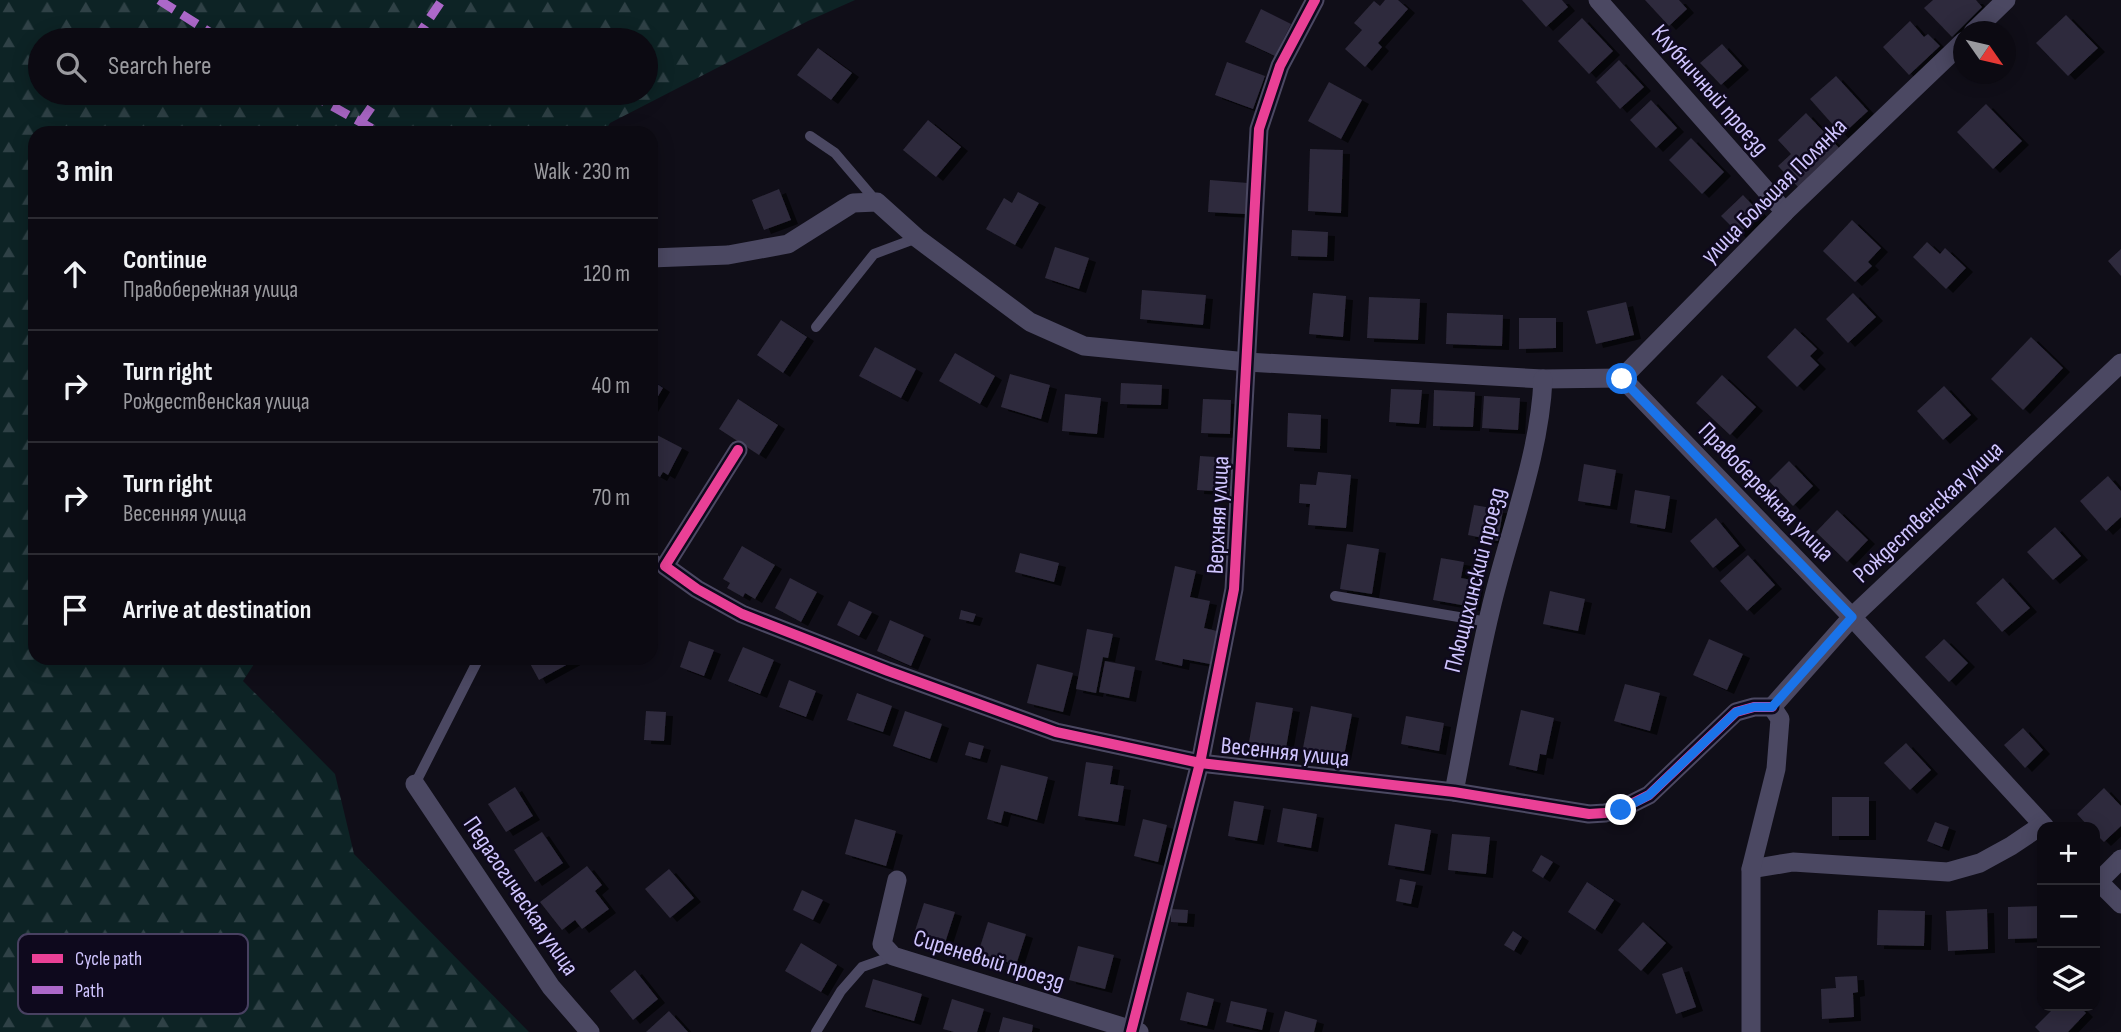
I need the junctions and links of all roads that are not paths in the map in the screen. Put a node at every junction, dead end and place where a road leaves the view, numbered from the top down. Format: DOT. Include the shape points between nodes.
graph roads {
  1 [pos="1315,0"];
  2 [pos="1598,0"];
  3 [pos="2006,0"];
  4 [pos="1984,21"];
  5 [pos="1953,52"];
  6 [pos="810,136"];
  7 [pos="877,202"];
  8 [pos="1785,212"];
  9 [pos="917,238"];
  10 [pos="658,258"];
  11 [pos="816,327"];
  12 [pos="1247,362"];
  13 [pos="2121,363"];
  14 [pos="1543,379"];
  15 [pos="1622,379"];
  16 [pos="738,450"];
  17 [pos="658,562"];
  18 [pos="1335,596"];
  19 [pos="1852,617"];
  20 [pos="1488,622"];
  21 [pos="475,665"];
  22 [pos="1772,707"];
  23 [pos="1200,763"];
  24 [pos="415,784"];
  25 [pos="1454,792"];
  26 [pos="2040,822"];
  27 [pos="2037,830"];
  28 [pos="2121,859"];
  29 [pos="1751,869"];
  30 [pos="2100,877"];
  31 [pos="897,880"];
  32 [pos="2100,883"];
  33 [pos="2121,904"];
  34 [pos="893,956"];
  35 [pos="1134,1031"];
  36 [pos="590,1032"];
  37 [pos="816,1032"];
  38 [pos="1751,1032"];
  1 -- 12 [label="street, Верхняя улица" via="1280,66 1259,129"];
  2 -- 8 [label="street, Клубничный проезд"];
  3 -- 4 [label="street"];
  5 -- 8 [label="street, улица Большая Полянка"];
  6 -- 7 [label="lane" via="835,153"];
  7 -- 9 [label="street"];
  7 -- 10 [label="street" via="853,203 788,244 728,255"];
  8 -- 15 [label="street, улица Большая Полянка"];
  9 -- 11 [label="lane" via="874,254"];
  9 -- 12 [label="street" via="1030,322 1084,346"];
  12 -- 14 [label="street"];
  12 -- 23 [label="street, Верхняя улица" via="1236,579"];
  13 -- 19 [label="street, Рождественская улица"];
  14 -- 15 [label="street"];
  14 -- 20 [label="street, Плющихинский проезд" via="1538,424"];
  15 -- 19 [label="street, Правобережная улица"];
  16 -- 17 [label="street"];
  17 -- 23 [label="street, Весенняя улица" via="743,614 888,671 1056,732"];
  18 -- 20 [label="lane"];
  19 -- 22 [label="street, Рождественская улица"];
  19 -- 26 [label="street, Правобережная улица"];
  20 -- 25 [label="street, Плющихинский проезд"];
  21 -- 24 [label="lane"];
  22 -- 25 [label="street, Весенняя улица" via="1736,712 1649,795 1621,810 1589,814"];
  22 -- 29 [label="street" via="1780,719 1776,769"];
  23 -- 25 [label="street, Весенняя улица"];
  23 -- 35 [label="street, Верхняя улица"];
  24 -- 36 [label="street, Педагогическая улица" via="551,987"];
  27 -- 29 [label="street" via="1980,863 1948,872 1793,862"];
  28 -- 30 [label="street"];
  29 -- 38 [label="street"];
  31 -- 34 [label="street" via="883,944"];
  32 -- 33 [label="street"];
  34 -- 35 [label="street, Сиреневый проезд"];
  34 -- 37 [label="lane, Сиреневый проезд" via="862,967"];
}
